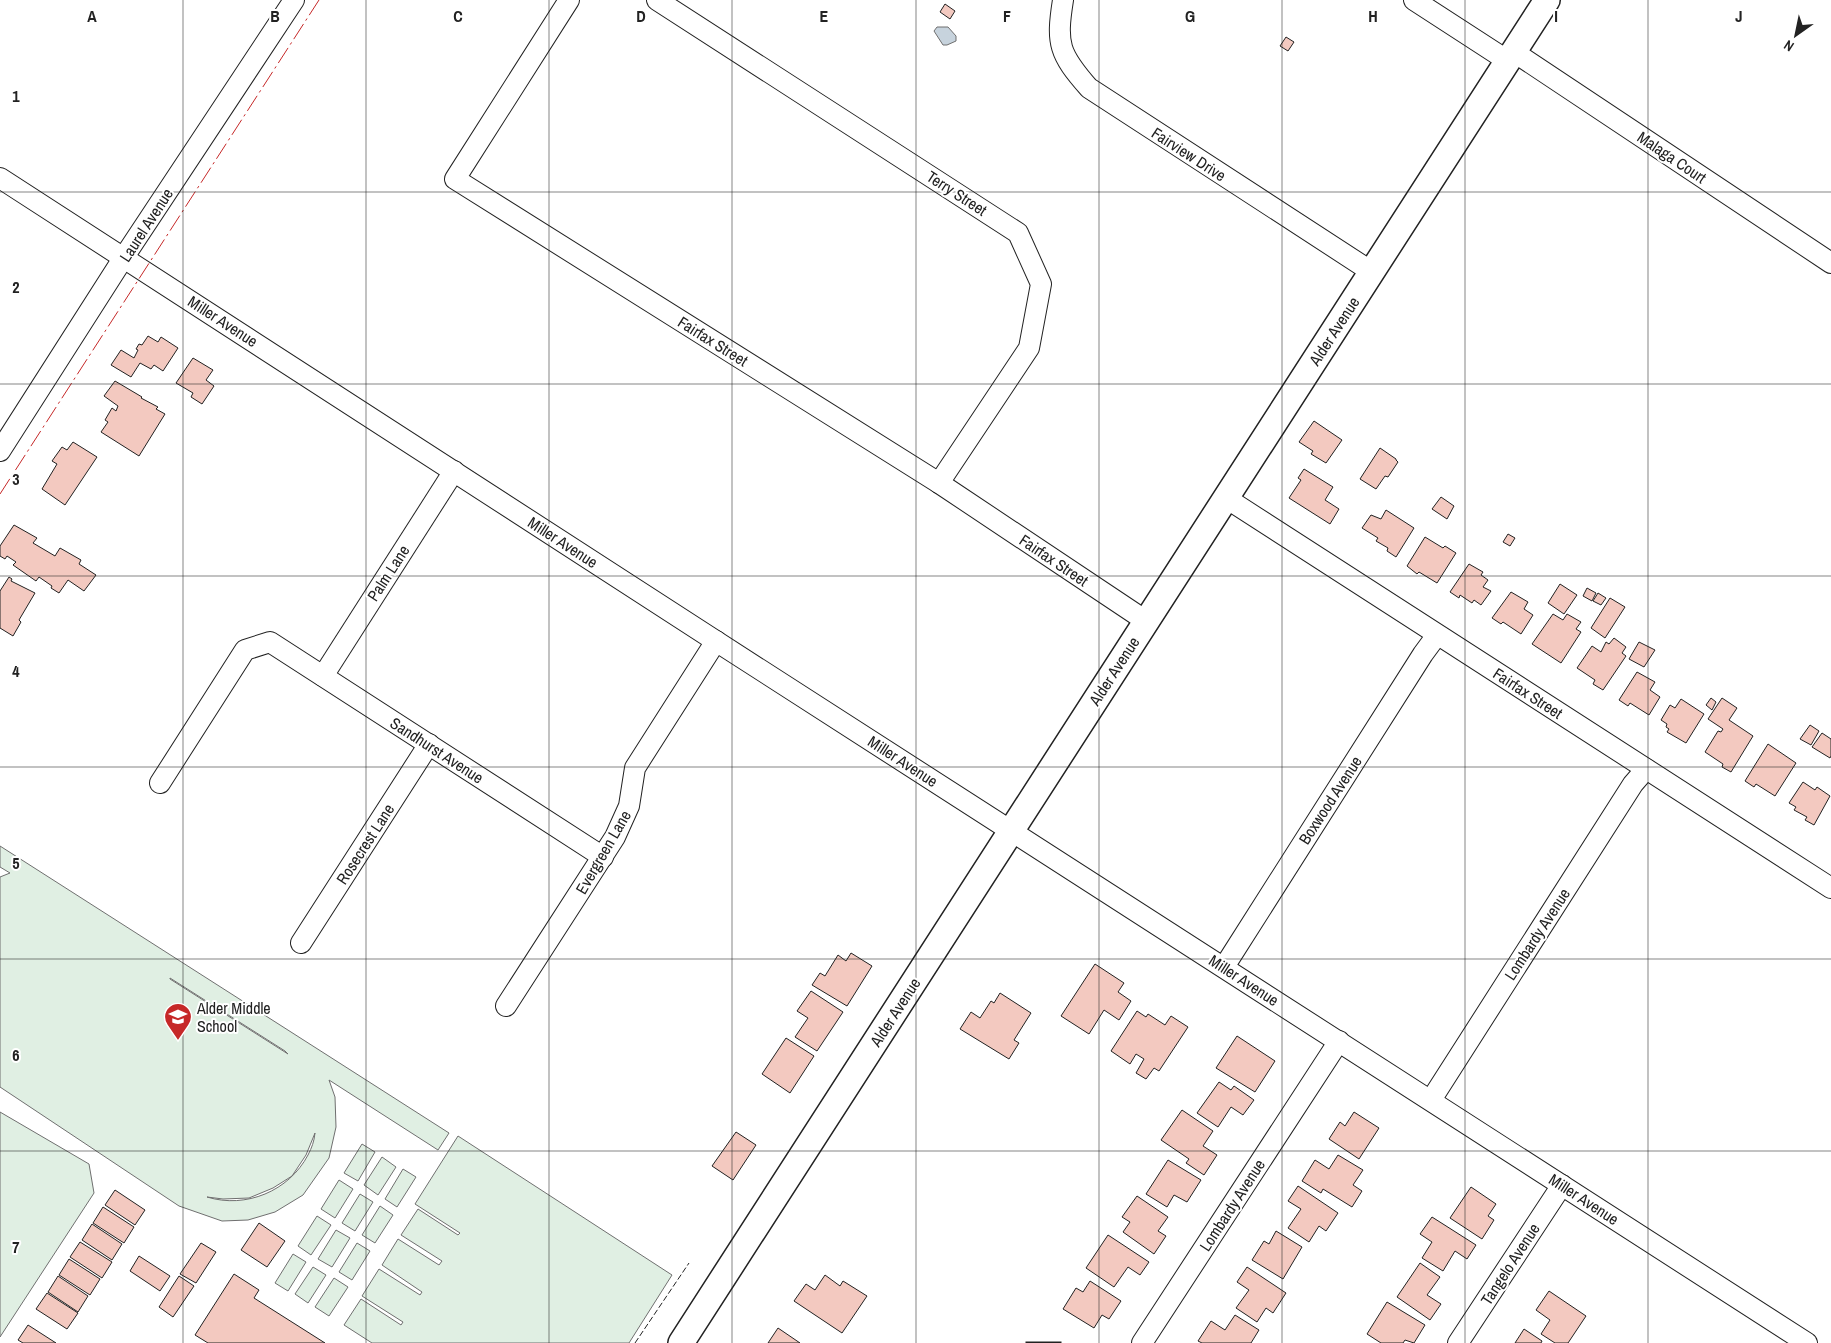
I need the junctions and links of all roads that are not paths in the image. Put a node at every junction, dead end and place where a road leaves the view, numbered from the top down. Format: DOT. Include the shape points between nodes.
graph roads {
  1 [pos="294,0"];
  2 [pos="569,0"];
  3 [pos="657,0"];
  4 [pos="1063,0"];
  5 [pos="1414,0"];
  6 [pos="1547,0"];
  7 [pos="1511,56"];
  8 [pos="0,178"];
  9 [pos="124,257"];
  10 [pos="1831,263"];
  11 [pos="1372,272"];
  12 [pos="0,451"];
  13 [pos="454,471"];
  14 [pos="939,483"];
  15 [pos="1226,498"];
  16 [pos="1146,621"];
  17 [pos="1437,635"];
  18 [pos="716,641"];
  19 [pos="323,676"];
  20 [pos="429,744"];
  21 [pos="1646,769"];
  22 [pos="160,783"];
  23 [pos="1011,831"];
  24 [pos="603,858"];
  25 [pos="1831,888"];
  26 [pos="301,943"];
  27 [pos="1224,967"];
  28 [pos="506,1006"];
  29 [pos="1339,1041"];
  30 [pos="1431,1100"];
  31 [pos="1562,1185"];
  32 [pos="681,1343"];
  33 [pos="1142,1343"];
  34 [pos="1458,1343"];
  35 [pos="1807,1343"];
  1 -- 9 [label="street, Laurel Avenue"];
  2 -- 14 [label="street, Fairfax Street" via="455,179"];
  3 -- 14 [label="street, Terry Street" via="1018,232 1041,284 1029,348"];
  4 -- 11 [label="street, Fairview Drive" via="1060,44 1071,69 1088,88"];
  5 -- 7 [label="street, Malaga Court"];
  6 -- 7 [label="main road, Alder Avenue"];
  7 -- 10 [label="street, Malaga Court"];
  7 -- 11 [label="main road, Alder Avenue"];
  8 -- 9 [label="street, Miller Avenue"];
  9 -- 12 [label="street, Laurel Avenue"];
  9 -- 13 [label="street, Miller Avenue"];
  11 -- 15 [label="main road, Alder Avenue"];
  13 -- 18 [label="street, Miller Avenue"];
  13 -- 19 [label="street, Palm Lane"];
  14 -- 16 [label="street, Fairfax Street"];
  15 -- 16 [label="main road, Alder Avenue"];
  15 -- 17 [label="street, Fairfax Street"];
  16 -- 23 [label="main road, Alder Avenue"];
  17 -- 21 [label="street, Fairfax Street"];
  17 -- 27 [label="street, Boxwood Avenue"];
  18 -- 23 [label="street, Miller Avenue"];
  18 -- 24 [label="street, Evergreen Lane" via="635,768 629,806"];
  19 -- 20 [label="street, Sandhurst Avenue"];
  19 -- 22 [label="street, Sandhurst Avenue" via="270,642 245,650"];
  20 -- 24 [label="street, Sandhurst Avenue"];
  20 -- 26 [label="street, Rosecrest Lane"];
  21 -- 25 [label="street, Fairfax Street"];
  21 -- 30 [label="street, Lombardy Avenue" via="1633,784"];
  23 -- 27 [label="street, Miller Avenue"];
  23 -- 32 [label="main road, Alder Avenue"];
  24 -- 28 [label="street, Evergreen Lane"];
  27 -- 29 [label="street, Miller Avenue"];
  29 -- 30 [label="street, Miller Avenue"];
  29 -- 33 [label="street, Lombardy Avenue"];
  30 -- 31 [label="street, Miller Avenue"];
  31 -- 34 [label="street, Tangelo Avenue"];
  31 -- 35 [label="street, Miller Avenue"];
}
